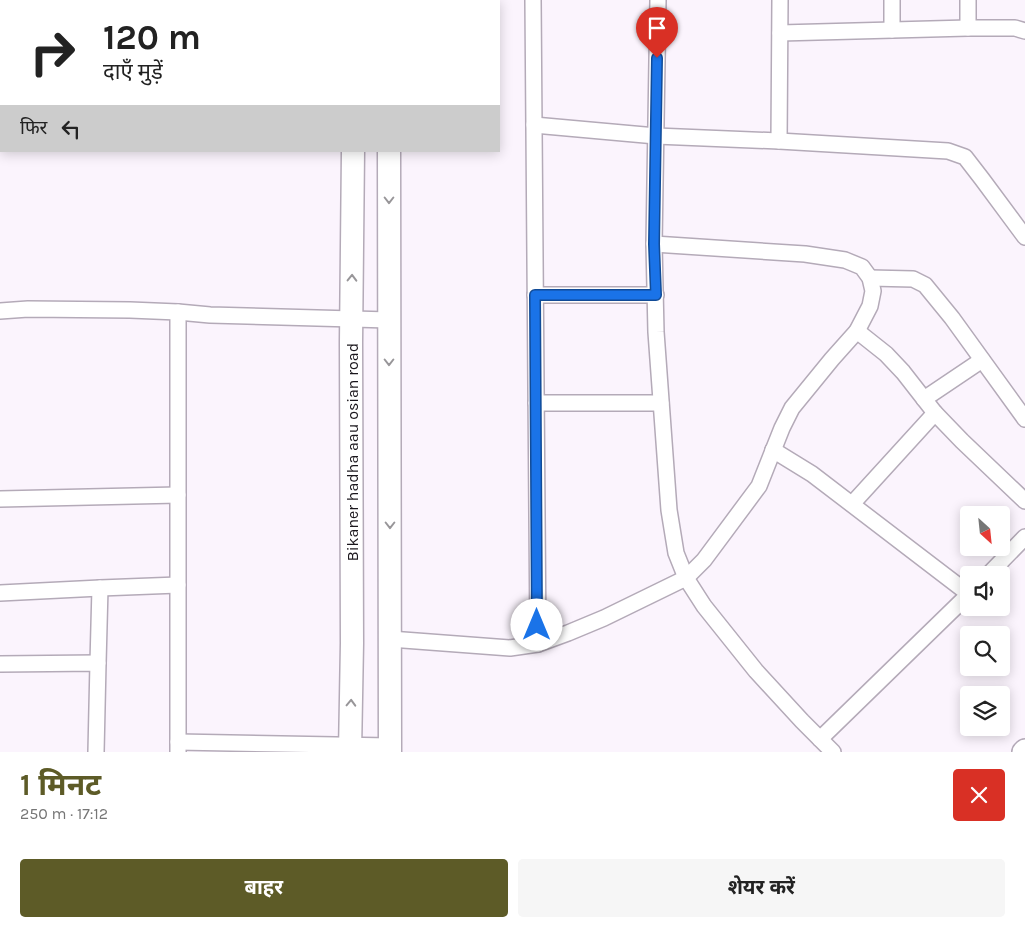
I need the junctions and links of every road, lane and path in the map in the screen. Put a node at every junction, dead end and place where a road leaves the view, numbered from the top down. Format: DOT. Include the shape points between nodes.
graph roads {
  1 [pos="533,0"];
  2 [pos="658,0"];
  3 [pos="780,0"];
  4 [pos="892,0"];
  5 [pos="968,0"];
  6 [pos="968,28"];
  7 [pos="892,30"];
  8 [pos="1025,31"];
  9 [pos="780,33"];
  10 [pos="534,125"];
  11 [pos="656,136"];
  12 [pos="779,141"];
  13 [pos="353,152"];
  14 [pos="389,152"];
  15 [pos="1025,237"];
  16 [pos="654,244"];
  17 [pos="870,278"];
  18 [pos="535,295"];
  19 [pos="656,295"];
  20 [pos="0,310"];
  21 [pos="178,312"];
  22 [pos="351,318"];
  23 [pos="389,320"];
  24 [pos="857,331"];
  25 [pos="982,360"];
  26 [pos="924,399"];
  27 [pos="661,403"];
  28 [pos="536,404"];
  29 [pos="935,413"];
  30 [pos="1025,419"];
  31 [pos="773,450"];
  32 [pos="178,495"];
  33 [pos="0,499"];
  34 [pos="1025,501"];
  35 [pos="852,504"];
  36 [pos="1025,538"];
  37 [pos="997,566"];
  38 [pos="686,578"];
  39 [pos="178,585"];
  40 [pos="960,587"];
  41 [pos="100,588"];
  42 [pos="0,593"];
  43 [pos="960,603"];
  44 [pos="390,639"];
  45 [pos="538,644"];
  46 [pos="98,663"];
  47 [pos="0,664"];
  48 [pos="820,739"];
  49 [pos="178,747"];
  50 [pos="350,749"];
  51 [pos="390,749"];
  52 [pos="96,752"];
  53 [pos="834,752"];
  1 -- 10 [label="street"];
  2 -- 11 [label="street"];
  3 -- 9 [label="street"];
  4 -- 7 [label="street"];
  5 -- 6 [label="street"];
  6 -- 7 [label="street"];
  6 -- 8 [label="street"];
  7 -- 9 [label="street"];
  9 -- 12 [label="street"];
  10 -- 11 [label="street"];
  10 -- 18 [label="street"];
  11 -- 12 [label="street"];
  11 -- 16 [label="street"];
  12 -- 15 [label="street" via="948,151 965,157"];
  22 -- 13 [label="main road, Bikaner hadha aau osian road, one-way"];
  14 -- 23 [label="main road, one-way"];
  16 -- 17 [label="street" via="806,254 845,260 862,267"];
  16 -- 19 [label="street"];
  17 -- 24 [label="street" via="873,291 870,306"];
  17 -- 25 [label="street" via="913,279 925,285"];
  18 -- 19 [label="street"];
  18 -- 28 [label="street"];
  19 -- 27 [label="street"];
  20 -- 21 [label="street"];
  21 -- 22 [label="street"];
  21 -- 32 [label="street"];
  22 -- 23 [label="street"];
  50 -- 22 [label="main road, Bikaner hadha aau osian road, one-way"];
  23 -- 44 [label="main road, one-way"];
  24 -- 26 [label="street" via="886,354"];
  24 -- 31 [label="street" via="792,408"];
  25 -- 26 [label="street"];
  25 -- 30 [label="street"];
  26 -- 29 [label="street"];
  27 -- 28 [label="street"];
  27 -- 38 [label="street" via="669,510 676,552"];
  28 -- 45 [label="street"];
  29 -- 34 [label="street"];
  29 -- 35 [label="street"];
  31 -- 35 [label="street"];
  31 -- 38 [label="street" via="759,486 704,560"];
  32 -- 33 [label="street"];
  32 -- 39 [label="street"];
  35 -- 40 [label="street"];
  36 -- 37 [label="street"];
  38 -- 45 [label="street" via="604,618"];
  38 -- 48 [label="street" via="756,671"];
  39 -- 41 [label="street"];
  39 -- 49 [label="street"];
  41 -- 42 [label="street"];
  41 -- 46 [label="street"];
  43 -- 48 [label="street"];
  44 -- 45 [label="street" via="510,648"];
  44 -- 51 [label="main road"];
  46 -- 47 [label="street"];
  46 -- 52 [label="street"];
  48 -- 53 [label="street"];
  49 -- 50 [label="street"];
  50 -- 51 [label="street"];
}
